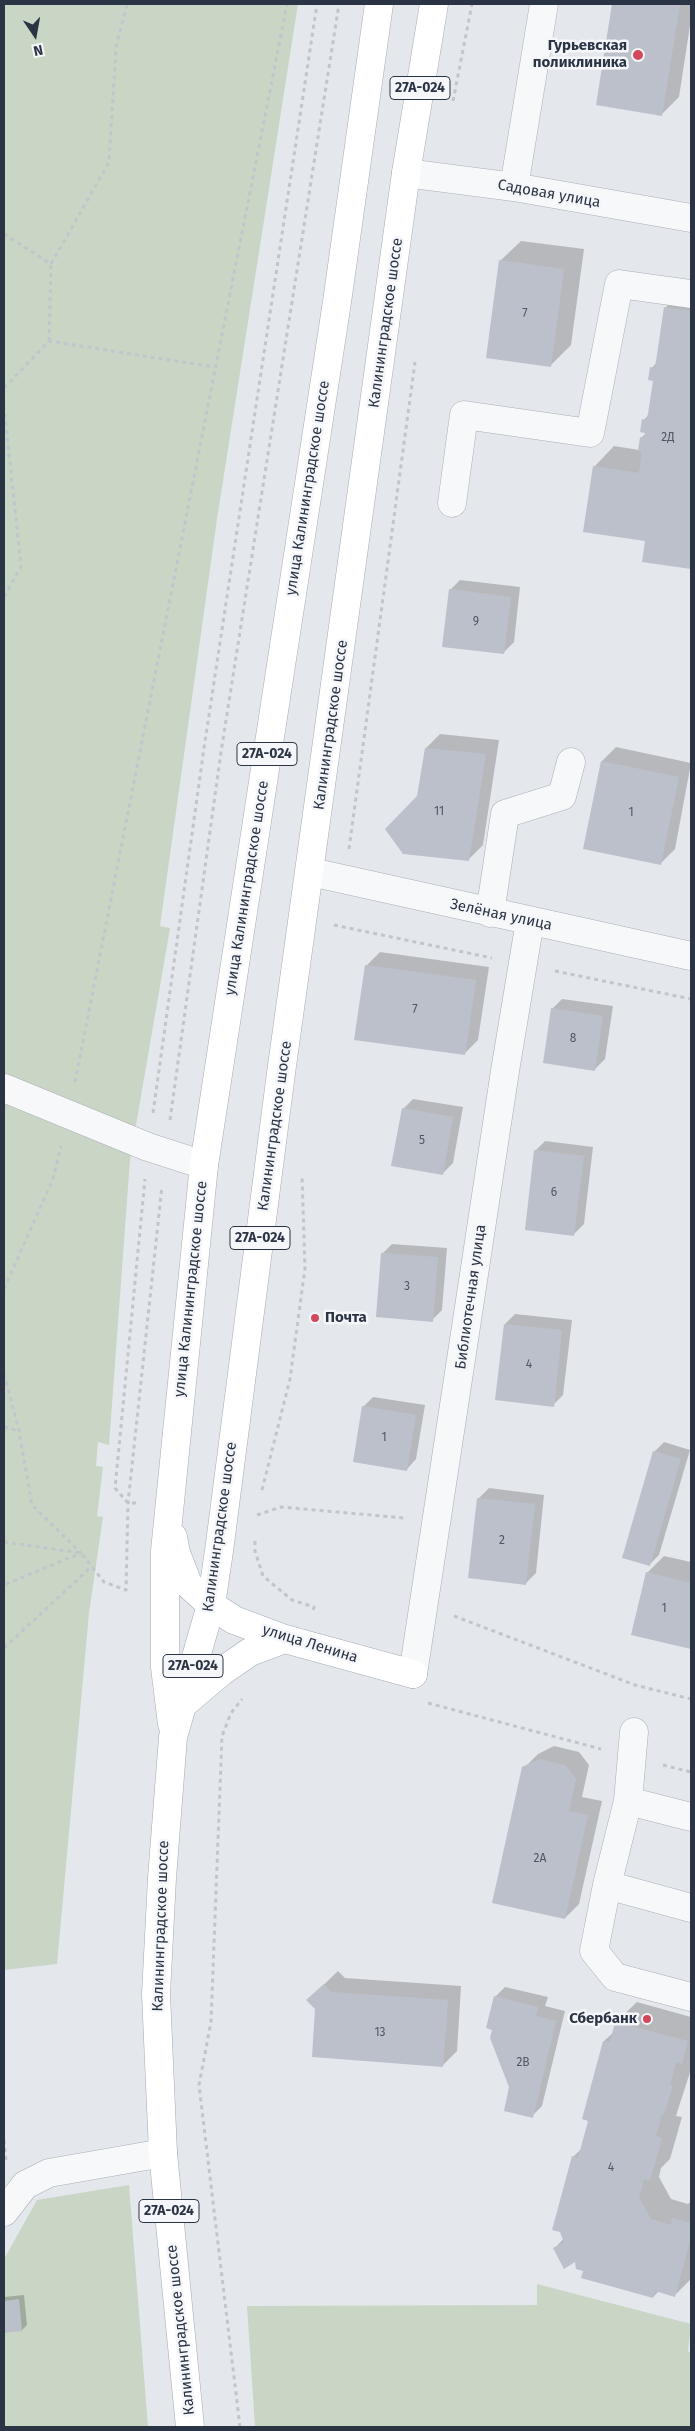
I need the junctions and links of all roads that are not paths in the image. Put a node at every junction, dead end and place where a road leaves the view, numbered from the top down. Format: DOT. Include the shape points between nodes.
graph roads {
  1 [pos="379,4"];
  2 [pos="434,4"];
  3 [pos="544,4"];
  4 [pos="406,173"];
  5 [pos="514,187"];
  6 [pos="691,218"];
  7 [pos="691,294"];
  8 [pos="452,503"];
  9 [pos="571,762"];
  10 [pos="311,872"];
  11 [pos="490,913"];
  12 [pos="530,921"];
  13 [pos="691,956"];
  14 [pos="4,1088"];
  15 [pos="204,1165"];
  16 [pos="168,1506"];
  17 [pos="208,1616"];
  18 [pos="295,1642"];
  19 [pos="166,1667"];
  20 [pos="413,1674"];
  21 [pos="182,1705"];
  22 [pos="173,1737"];
  23 [pos="633,1744"];
  24 [pos="628,1801"];
  25 [pos="691,1818"];
  26 [pos="607,1884"];
  27 [pos="691,1908"];
  28 [pos="691,1997"];
  29 [pos="163,2153"];
  30 [pos="4,2212"];
  31 [pos="190,2427"];
  1 -- 15 [label="main road, улица Калининградское шоссе / 27А-024" via="337,302"];
  2 -- 4 [label="main road, Калининградское шоссе / 27А-024"];
  3 -- 5 [label="street"];
  4 -- 5 [label="street, Садовая улица"];
  4 -- 10 [label="main road, Калининградское шоссе / 27А-024"];
  5 -- 6 [label="street, Садовая улица"];
  7 -- 8 [label="street" via="619,284 590,433 464,415"];
  9 -- 11 [label="street" via="562,796 506,814"];
  10 -- 11 [label="street, Зелёная улица"];
  10 -- 17 [label="main road, Калининградское шоссе / 27А-024"];
  11 -- 12 [label="street, Зелёная улица"];
  12 -- 13 [label="street, Зелёная улица"];
  12 -- 20 [label="street, Библиотечная улица" via="504,1071"];
  14 -- 15 [label="street" via="157,1150"];
  15 -- 16 [label="main road, улица Калининградское шоссе / 27А-024"];
  16 -- 17 [label="main road, улица Калининградское шоссе / 27А-024" via="176,1553 188,1584"];
  16 -- 19 [label="main road, улица Калининградское шоссе / 27А-024" via="164,1552"];
  17 -- 18 [label="main road, улица Ленина" via="234,1620"];
  17 -- 19 [label="main road"];
  17 -- 21 [label="main road, Калининградское шоссе / 27А-024"];
  18 -- 20 [label="main road, улица Ленина"];
  18 -- 21 [label="main road" via="250,1652"];
  19 -- 22 [label="main road, улица Калининградское шоссе / 27А-024"];
  21 -- 22 [label="main road, Калининградское шоссе / 27А-024"];
  22 -- 29 [label="main road, Калининградское шоссе / 27А-024" via="156,1994"];
  23 -- 24 [label="street"];
  24 -- 25 [label="street"];
  24 -- 26 [label="street"];
  26 -- 27 [label="street"];
  26 -- 28 [label="street" via="594,1951 615,1977"];
  29 -- 30 [label="street" via="49,2173 25,2185"];
  29 -- 31 [label="main road, Калининградское шоссе / 27А-024"];
}
